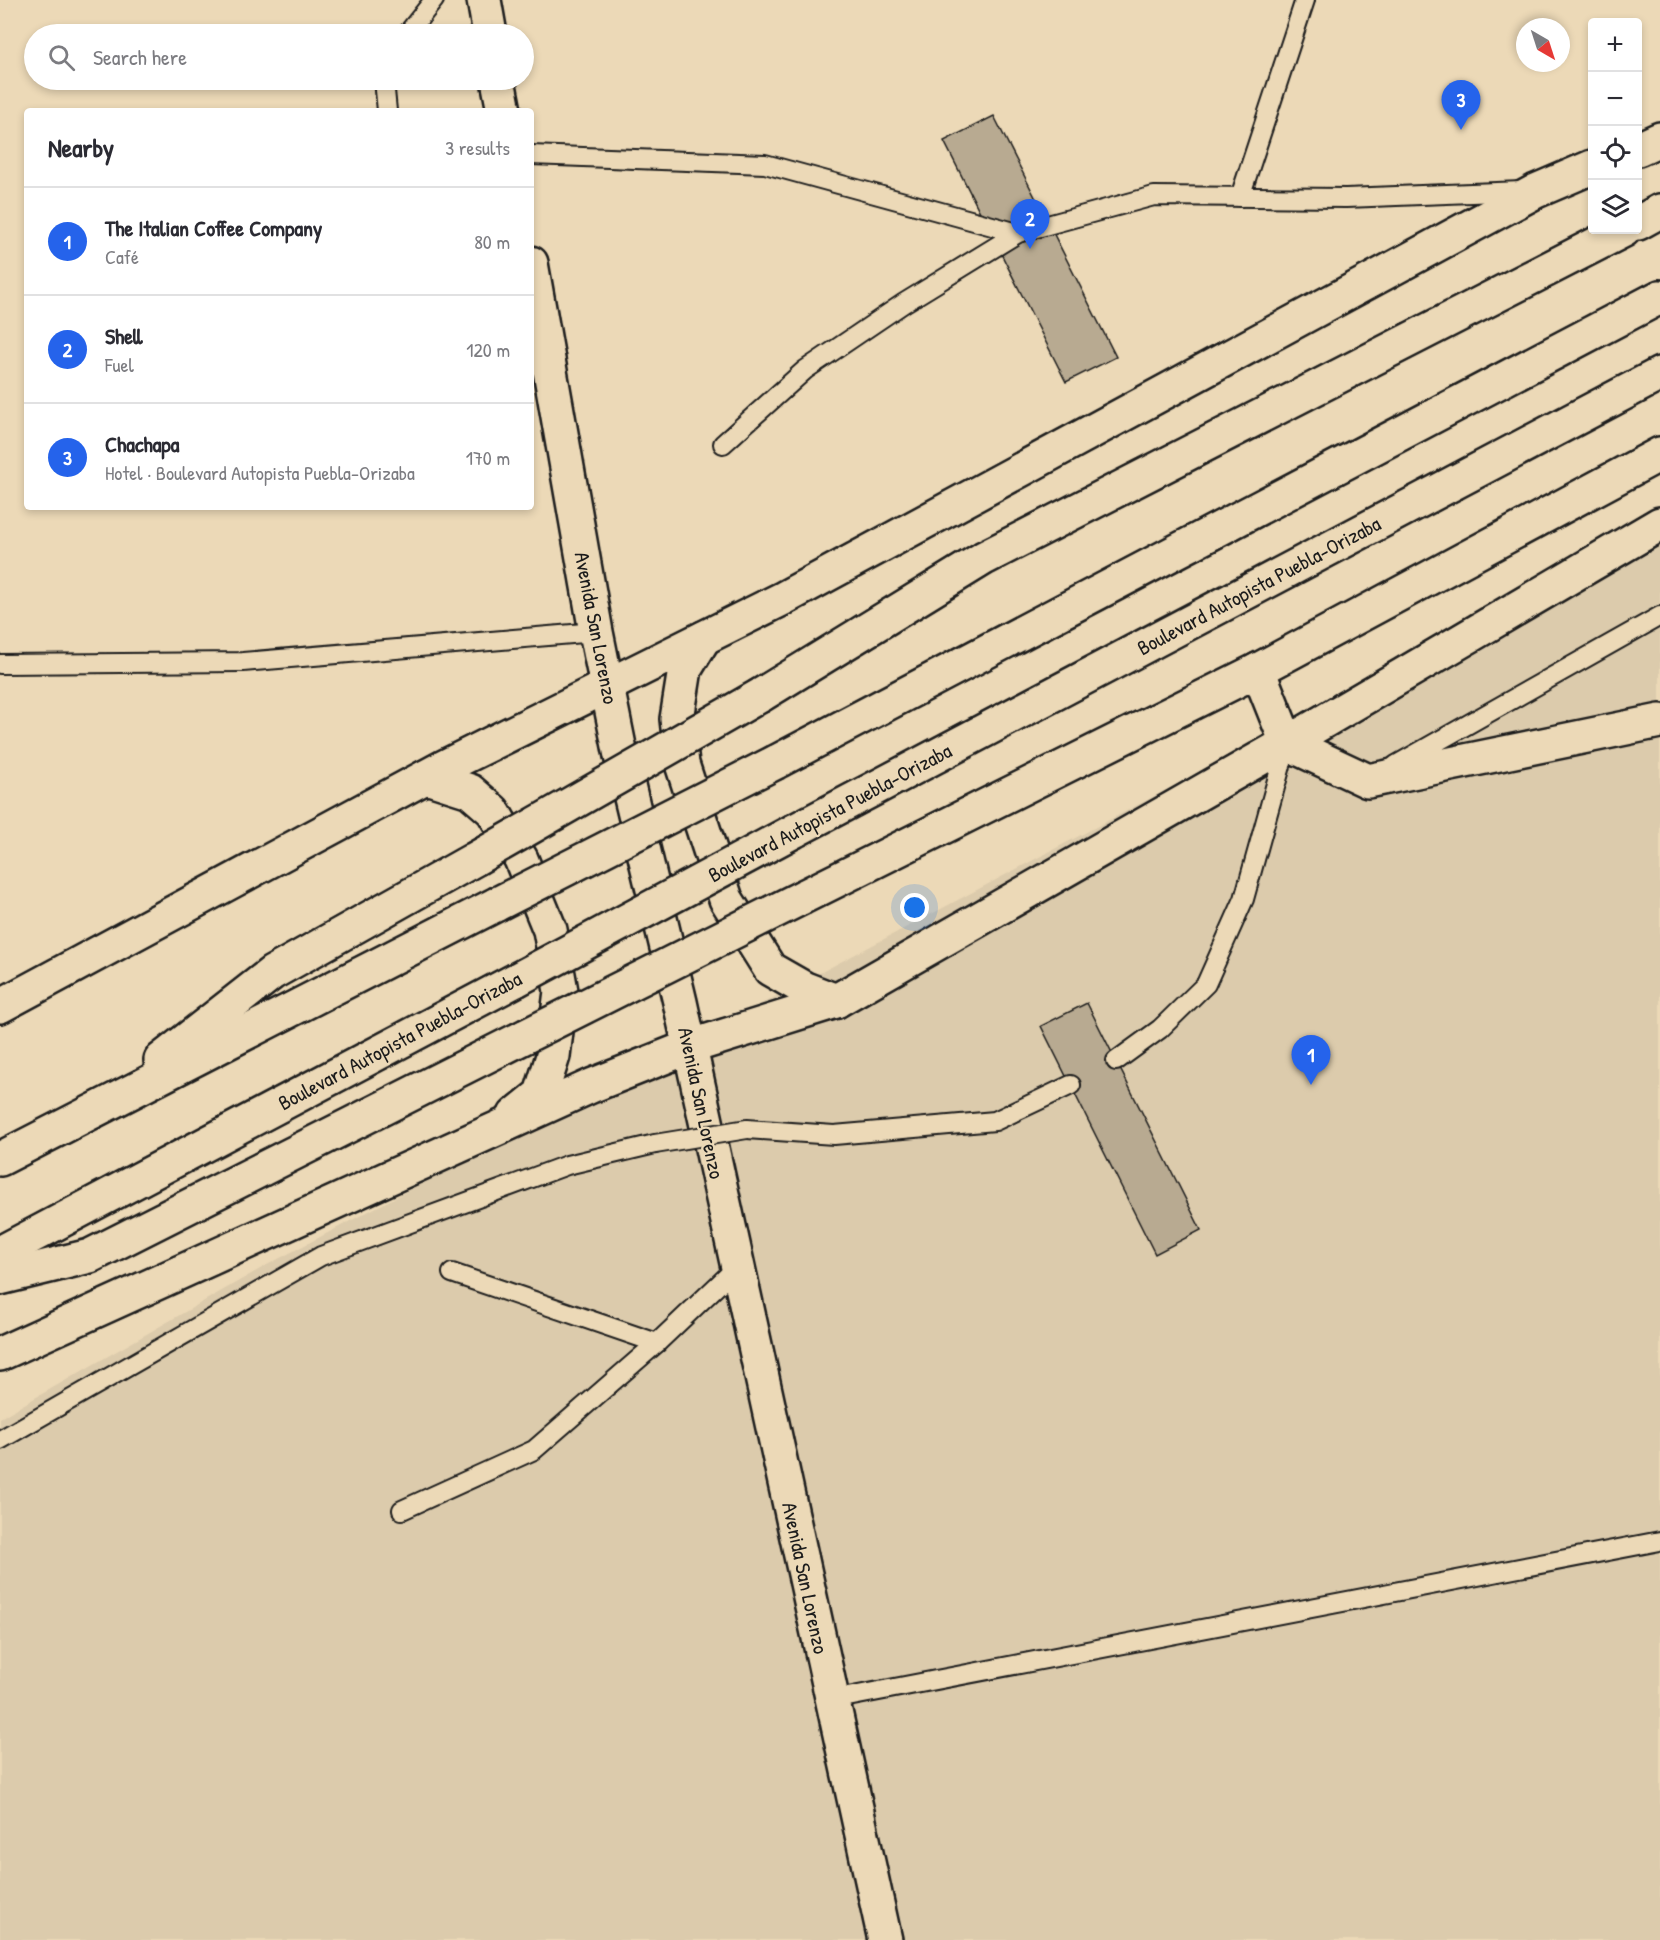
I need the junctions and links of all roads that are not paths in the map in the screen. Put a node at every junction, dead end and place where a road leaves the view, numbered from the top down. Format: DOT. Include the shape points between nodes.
graph roads {
  1 [pos="434,0"];
  2 [pos="484,0"];
  3 [pos="1305,0"];
  4 [pos="415,24"];
  5 [pos="488,24"];
  6 [pos="385,90"];
  7 [pos="500,90"];
  8 [pos="387,108"];
  9 [pos="503,108"];
  10 [pos="1660,139"];
  11 [pos="1642,147"];
  12 [pos="534,155"];
  13 [pos="1588,169"];
  14 [pos="1536,191"];
  15 [pos="1240,197"];
  16 [pos="1660,211"];
  17 [pos="1642,221"];
  18 [pos="1018,233"];
  19 [pos="1616,234"];
  20 [pos="534,294"];
  21 [pos="1660,297"];
  22 [pos="537,324"];
  23 [pos="1660,374"];
  24 [pos="723,444"];
  25 [pos="1660,454"];
  26 [pos="1660,524"];
  27 [pos="1660,615"];
  28 [pos="596,632"];
  29 [pos="704,638"];
  30 [pos="0,664"];
  31 [pos="1258,670"];
  32 [pos="607,687"];
  33 [pos="1660,721"];
  34 [pos="1287,743"];
  35 [pos="426,777"];
  36 [pos="1368,781"];
  37 [pos="836,1000"];
  38 [pos="0,1006"];
  39 [pos="689,1047"];
  40 [pos="1116,1060"];
  41 [pos="1071,1085"];
  42 [pos="102,1107"];
  43 [pos="498,1129"];
  44 [pos="0,1159"];
  45 [pos="0,1253"];
  46 [pos="737,1267"];
  47 [pos="452,1273"];
  48 [pos="0,1278"];
  49 [pos="657,1343"];
  50 [pos="0,1354"];
  51 [pos="0,1440"];
  52 [pos="402,1510"];
  53 [pos="1660,1541"];
  54 [pos="832,1700"];
  55 [pos="885,1940"];
  1 -- 4 [label="lane"];
  2 -- 5 [label="main road"];
  3 -- 15 [label="lane"];
  6 -- 8 [label="lane"];
  7 -- 9 [label="main road"];
  10 -- 11 [label="main road"];
  12 -- 18 [label="lane" via="765,165"];
  13 -- 14 [label="main road"];
  14 -- 15 [label="lane" via="1346,198"];
  14 -- 29 [label="main road" via="795,593"];
  15 -- 18 [label="lane" via="1154,196"];
  16 -- 17 [label="main road"];
  18 -- 24 [label="lane" via="805,370"];
  19 -- 42 [label="main road, bridge" via="984,558 761,695 272,972"];
  20 -- 22 [label="main road, Avenida San Lorenzo"];
  21 -- 42 [label="main road, bridge" via="776,762"];
  22 -- 28 [label="main road, Avenida San Lorenzo"];
  23 -- 45 [label="main road, Boulevard Autopista Puebla-Orizaba, bridge"];
  25 -- 31 [label="main road"];
  26 -- 34 [label="main road"];
  27 -- 36 [label="lane"];
  28 -- 30 [label="lane" via="243,662"];
  28 -- 32 [label="main road, Avenida San Lorenzo"];
  29 -- 32 [label="main road"];
  29 -- 37 [label="main road" via="685,669 677,719 682,764 726,899 770,969 805,989"];
  31 -- 34 [label="main road"];
  31 -- 48 [label="main road, bridge" via="90,1256"];
  32 -- 35 [label="main road"];
  32 -- 39 [label="main road, Avenida San Lorenzo"];
  33 -- 36 [label="main road"];
  34 -- 36 [label="main road"];
  34 -- 37 [label="main road"];
  34 -- 40 [label="lane" via="1244,899 1206,984 1160,1029"];
  35 -- 38 [label="main road"];
  35 -- 43 [label="main road" via="470,791 493,811 521,859 550,930 561,991 553,1056 541,1094"];
  37 -- 39 [label="main road"];
  39 -- 43 [label="main road"];
  39 -- 46 [label="main road, Avenida San Lorenzo"];
  41 -- 51 [label="lane, bridge" via="995,1121 834,1135 747,1129 655,1144 567,1165 321,1256"];
  42 -- 44 [label="main road"];
  43 -- 50 [label="main road"];
  46 -- 49 [label="lane"];
  46 -- 54 [label="main road, Avenida San Lorenzo"];
  47 -- 49 [label="lane"];
  49 -- 52 [label="lane" via="534,1450"];
  53 -- 54 [label="lane"];
  54 -- 55 [label="main road, Avenida San Lorenzo"];
}
